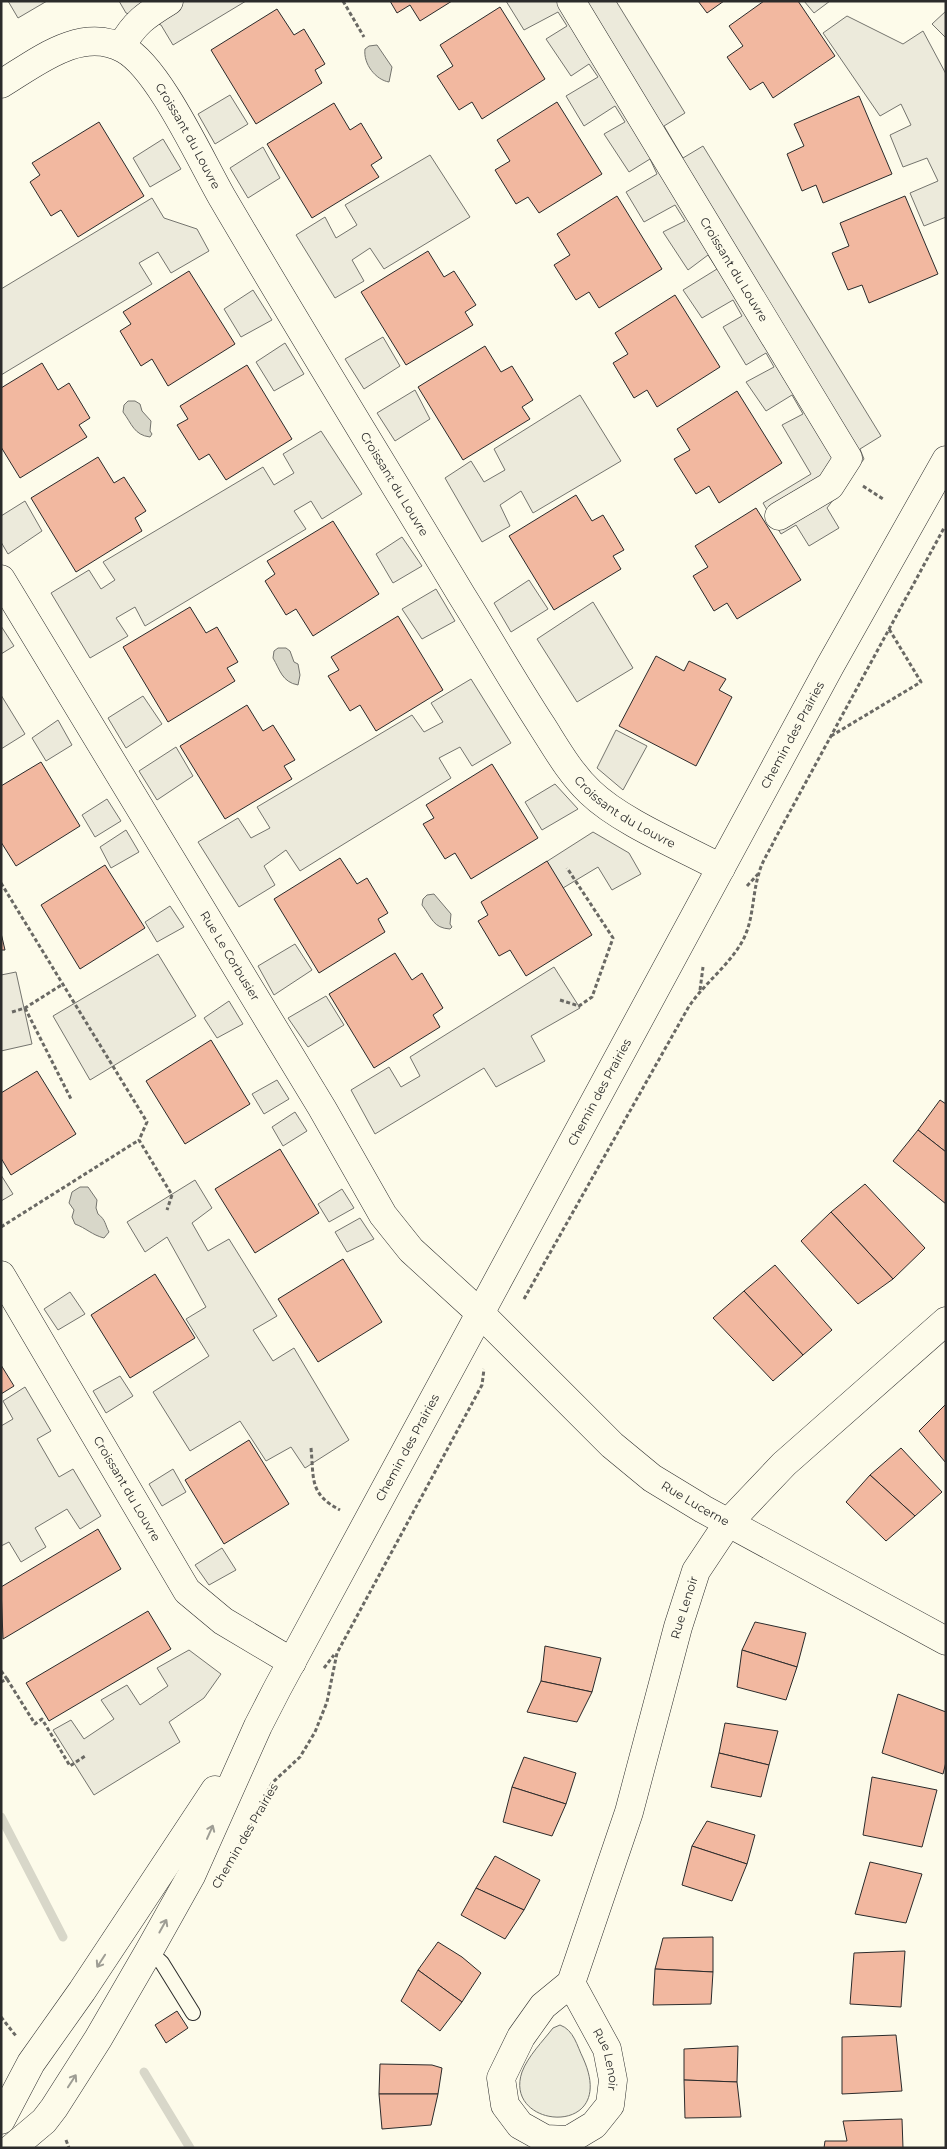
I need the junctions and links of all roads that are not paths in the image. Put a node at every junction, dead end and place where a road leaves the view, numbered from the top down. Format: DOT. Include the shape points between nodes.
graph roads {
  1 [pos="169,1"];
  2 [pos="572,1"];
  3 [pos="121,47"];
  4 [pos="1,84"];
  5 [pos="946,460"];
  6 [pos="779,516"];
  7 [pos="1,579"];
  8 [pos="722,868"];
  9 [pos="1,1275"];
  10 [pos="481,1314"];
  11 [pos="946,1321"];
  12 [pos="728,1523"];
  13 [pos="946,1641"];
  14 [pos="292,1662"];
  15 [pos="258,1726"];
  16 [pos="149,1951"];
  17 [pos="571,1983"];
  18 [pos="193,2013"];
  19 [pos="3,2107"];
  20 [pos="21,2144"];
  1 -- 3 [label="street" via="147,14 131,29"];
  2 -- 6 [label="street, Croissant du Louvre" via="848,458 830,486"];
  3 -- 4 [label="street, Croissant du Louvre" via="89,42 68,45"];
  3 -- 8 [label="street, Croissant du Louvre" via="142,62 158,84 370,444 572,772 590,793 614,810"];
  5 -- 8 [label="street, Chemin des Prairies" via="834,657"];
  7 -- 10 [label="street, Rue Le Corbusier" via="384,1215 411,1250"];
  8 -- 10 [label="street, Chemin des Prairies"];
  9 -- 14 [label="street, Croissant du Louvre" via="187,1590 223,1622"];
  10 -- 12 [label="street, Rue Lucerne" via="629,1459 673,1492"];
  10 -- 14 [label="street, Chemin des Prairies"];
  11 -- 12 [label="street, Rue Lenoir" via="784,1464"];
  12 -- 13 [label="street, Rue Lucerne"];
  12 -- 17 [label="street, Rue Lenoir" via="696,1571 629,1812"];
  14 -- 15 [label="street, Chemin des Prairies"];
  16 -- 15 [label="street, Chemin des Prairies, one-way" via="190,1876"];
  15 -- 19 [label="street, Chemin des Prairies, one-way"];
  16 -- 18 [label="lane" via="162,1963"];
  20 -- 16 [label="street, Chemin des Prairies, one-way" via="54,2108"];
  17 -- 17 [label="street, Rue Lenoir" via="543,2006 521,2037 501,2078 505,2105 520,2124 545,2139 569,2140 594,2125 610,2105 613,2080 607,2050"];
  19 -- 20 [label="street"];
}
